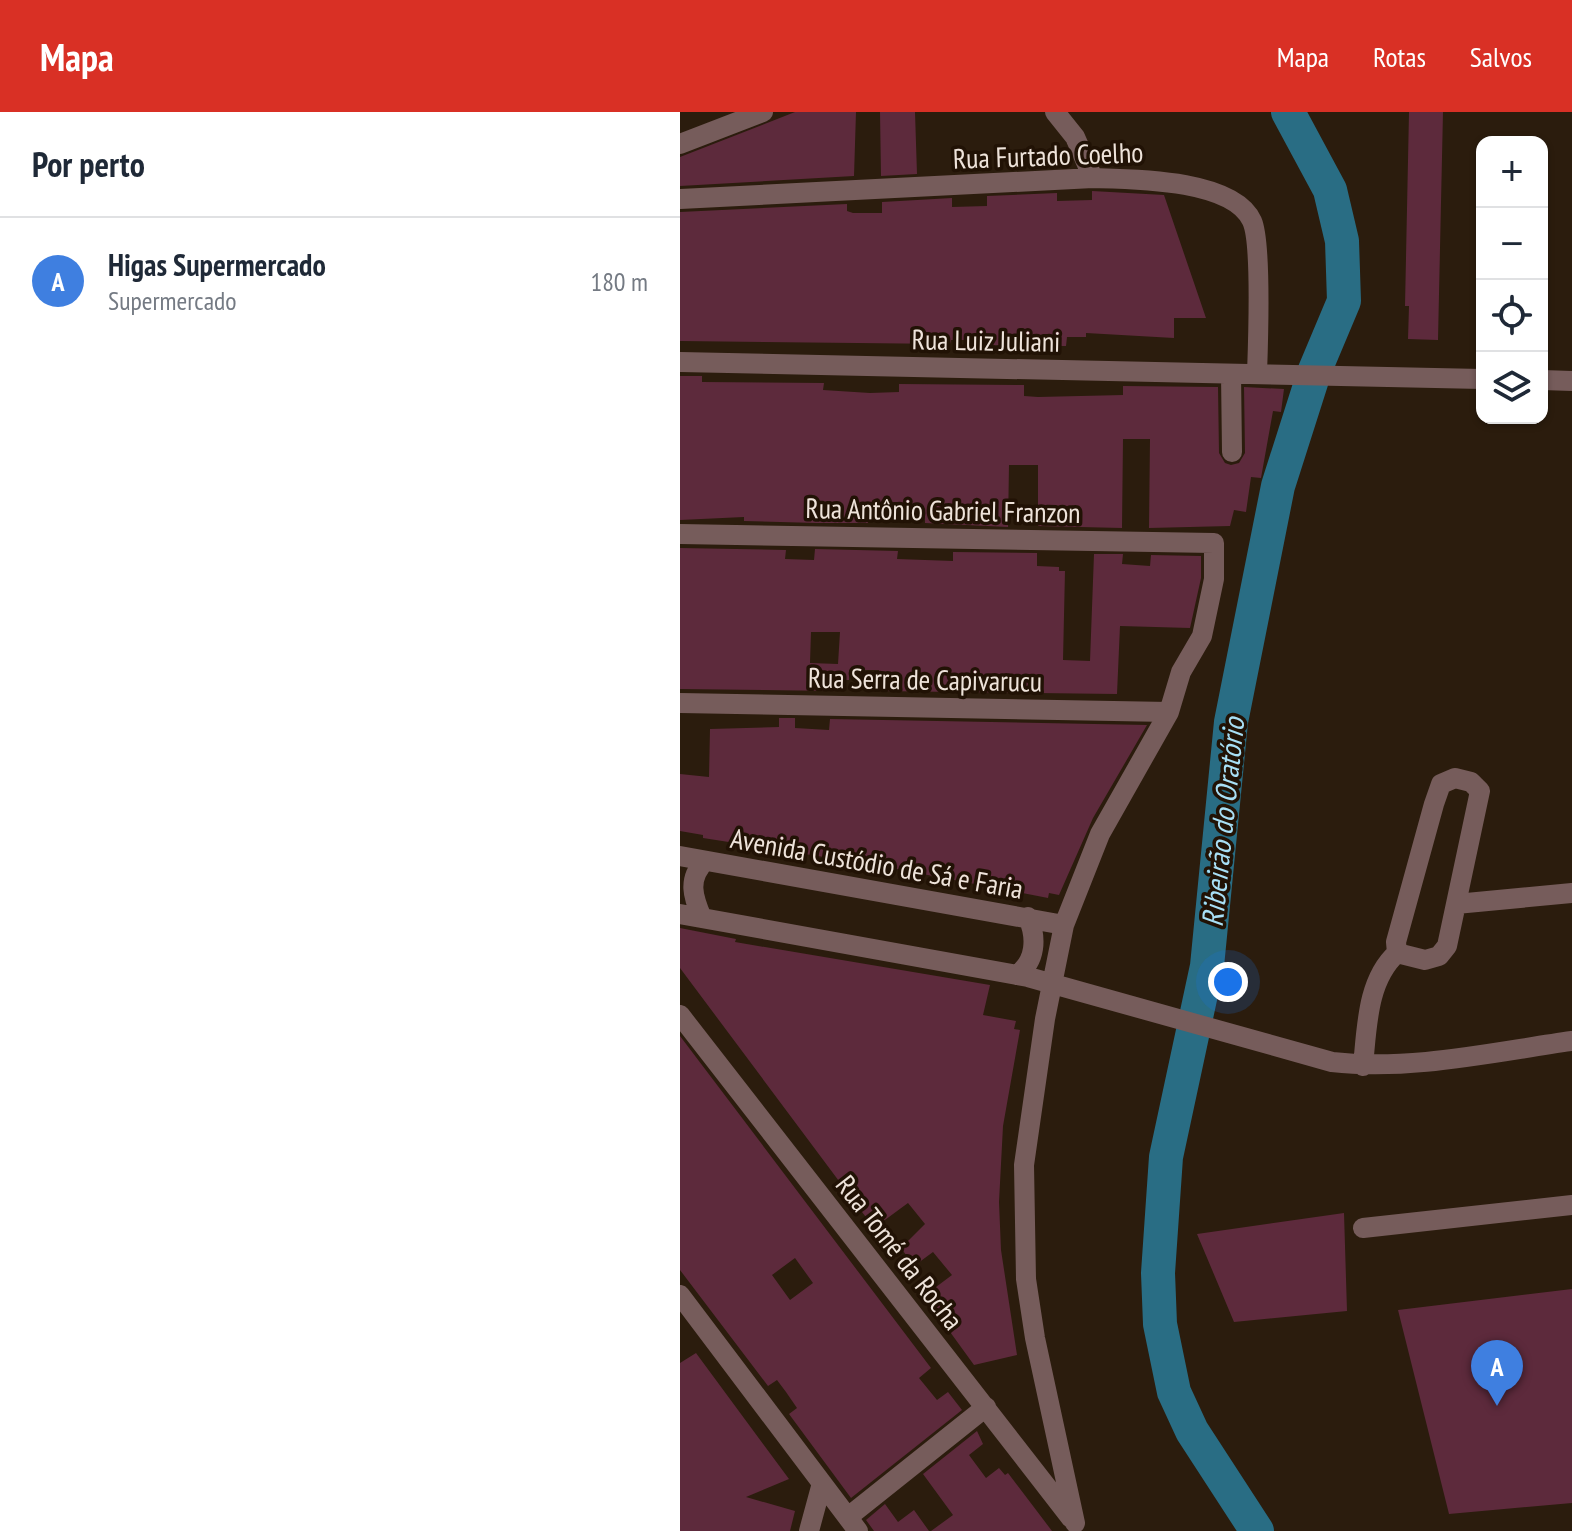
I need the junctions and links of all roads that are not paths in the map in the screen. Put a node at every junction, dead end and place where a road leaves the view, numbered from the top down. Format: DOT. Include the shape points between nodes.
graph roads {
  1 [pos="763,112"];
  2 [pos="1055,112"];
  3 [pos="680,144"];
  4 [pos="1093,178"];
  5 [pos="680,199"];
  6 [pos="680,362"];
  7 [pos="1231,374"];
  8 [pos="1257,374"];
  9 [pos="1476,379"];
  10 [pos="1548,380"];
  11 [pos="1572,381"];
  12 [pos="1232,452"];
  13 [pos="680,534"];
  14 [pos="680,703"];
  15 [pos="1169,712"];
  16 [pos="680,856"];
  17 [pos="705,861"];
  18 [pos="1572,893"];
  19 [pos="1456,904"];
  20 [pos="680,914"];
  21 [pos="1028,917"];
  22 [pos="702,918"];
  23 [pos="1064,925"];
  24 [pos="1397,953"];
  25 [pos="1017,975"];
  26 [pos="1054,984"];
  27 [pos="680,1015"];
  28 [pos="1572,1041"];
  29 [pos="1363,1066"];
  30 [pos="1572,1205"];
  31 [pos="1363,1228"];
  32 [pos="680,1295"];
  33 [pos="986,1407"];
  34 [pos="822,1483"];
  35 [pos="853,1524"];
  36 [pos="1078,1527"];
  37 [pos="809,1531"];
  1 -- 3 [label="street"];
  2 -- 4 [label="street" via="1075,137"];
  4 -- 5 [label="street, Rua Furtado Coelho"];
  4 -- 8 [label="street, Rua Furtado Coelho" via="1157,179 1200,188 1247,213 1256,234"];
  6 -- 7 [label="street, Rua Luiz Juliani"];
  7 -- 8 [label="street, Rua Luiz Juliani"];
  7 -- 12 [label="street"];
  8 -- 9 [label="street, Rua Luiz Juliani"];
  10 -- 11 [label="street"];
  13 -- 15 [label="street, Rua Antônio Gabriel Franzon" via="1209,543 1214,579 1204,632 1181,672"];
  14 -- 15 [label="street, Rua Serra de Capivarucu"];
  15 -- 23 [label="street" via="1100,834"];
  16 -- 17 [label="street, Avenida Custódio de Sá e Faria"];
  17 -- 21 [label="street, Avenida Custódio de Sá e Faria"];
  17 -- 22 [label="street" via="694,875 692,892"];
  18 -- 19 [label="street"];
  19 -- 24 [label="street" via="1447,946 1439,956 1425,960"];
  19 -- 24 [label="street" via="1480,791 1455,778 1441,784 1434,804"];
  20 -- 22 [label="street"];
  21 -- 23 [label="street, Avenida Custódio de Sá e Faria"];
  21 -- 25 [label="street" via="1032,956"];
  22 -- 25 [label="street"];
  23 -- 26 [label="street"];
  24 -- 29 [label="street" via="1379,973"];
  25 -- 26 [label="street"];
  26 -- 29 [label="street" via="1283,1050"];
  26 -- 36 [label="street" via="1024,1165 1026,1279"];
  27 -- 33 [label="street, Rua Tomé da Rocha"];
  28 -- 29 [label="street"];
  30 -- 31 [label="street"];
  32 -- 34 [label="street"];
  33 -- 35 [label="street"];
  33 -- 36 [label="street, Rua Tomé da Rocha"];
  34 -- 35 [label="street"];
  34 -- 37 [label="street"];
}
